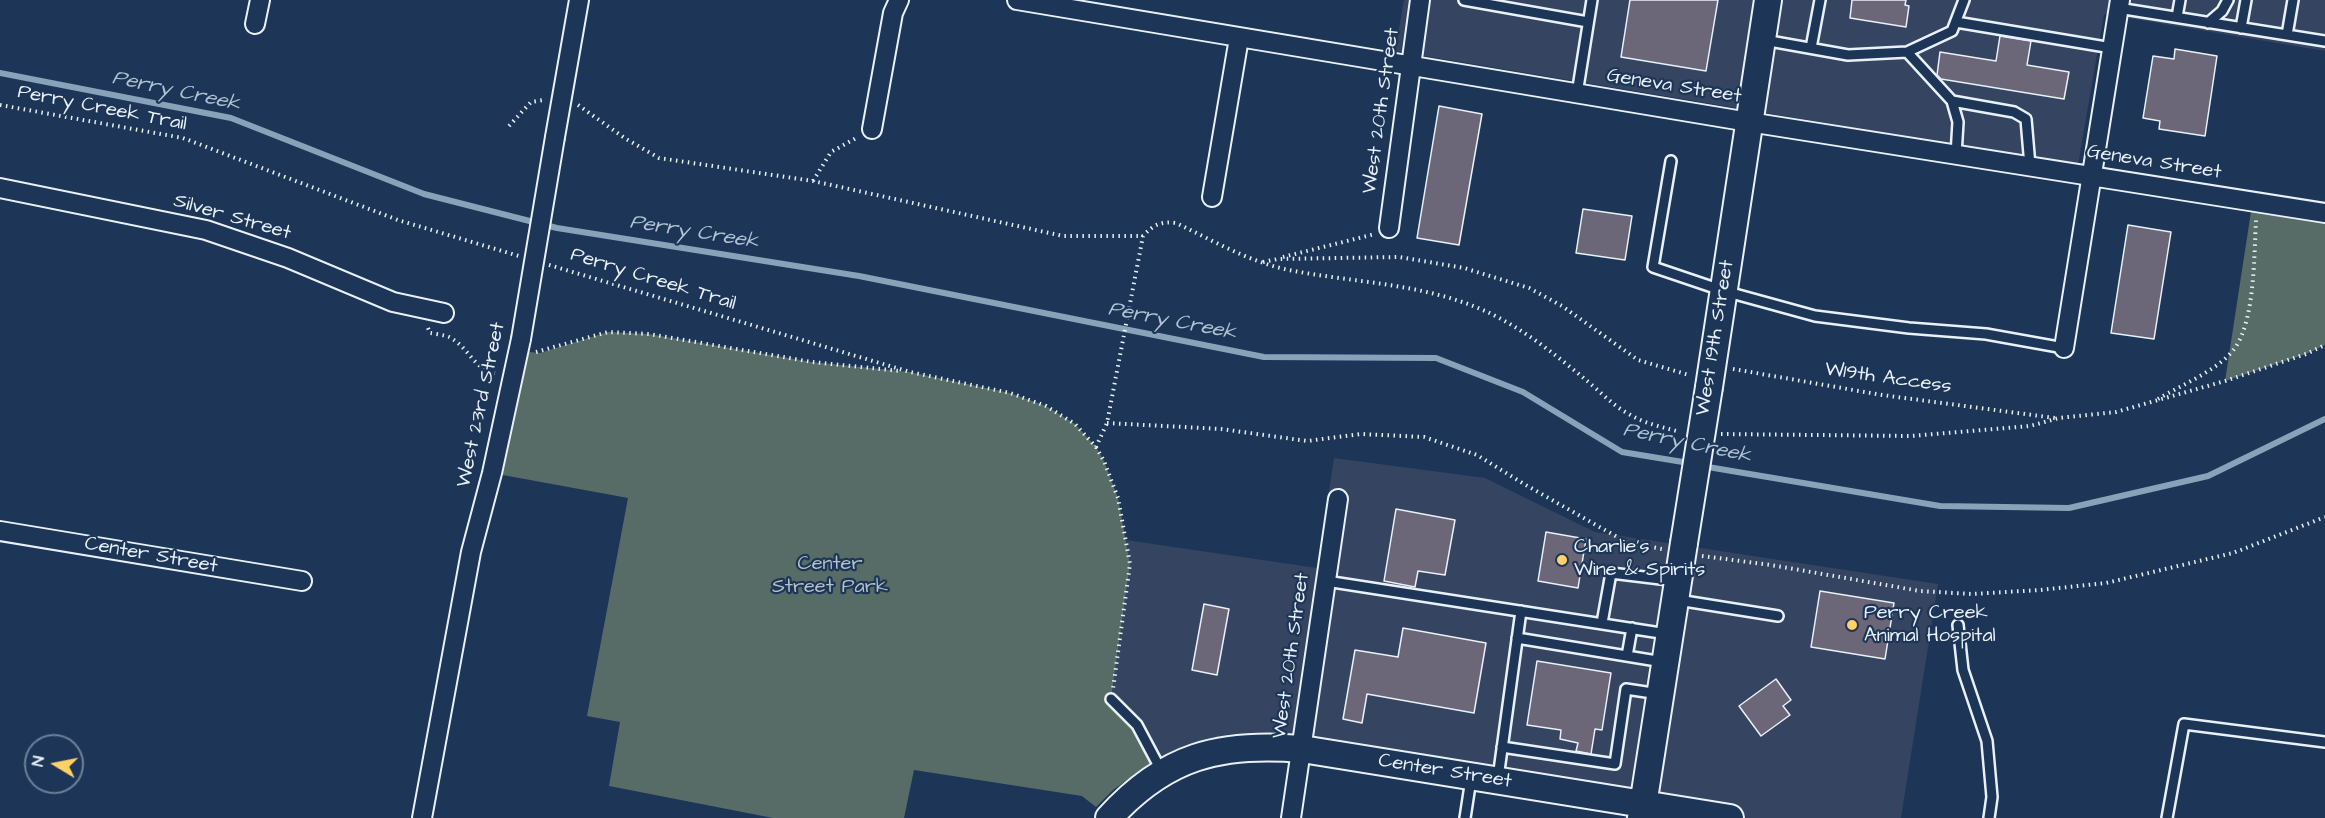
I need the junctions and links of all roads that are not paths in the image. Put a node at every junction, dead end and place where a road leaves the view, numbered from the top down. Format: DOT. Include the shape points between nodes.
graph roads {
  1 [pos="260,0"];
  2 [pos="579,0"];
  3 [pos="899,0"];
  4 [pos="1017,0"];
  5 [pos="1420,0"];
  6 [pos="1464,0"];
  7 [pos="1592,0"];
  8 [pos="1768,0"];
  9 [pos="1820,0"];
  10 [pos="1964,0"];
  11 [pos="2180,0"];
  12 [pos="2228,0"];
  13 [pos="2246,0"];
  14 [pos="2293,0"];
  15 [pos="2119,4"];
  16 [pos="2177,18"];
  17 [pos="1588,22"];
  18 [pos="1956,22"];
  19 [pos="2208,23"];
  20 [pos="255,24"];
  21 [pos="2241,28"];
  22 [pos="2287,35"];
  23 [pos="1239,38"];
  24 [pos="1762,39"];
  25 [pos="2325,41"];
  26 [pos="1811,48"];
  27 [pos="2112,48"];
  28 [pos="1907,52"];
  29 [pos="1410,66"];
  30 [pos="1577,94"];
  31 [pos="1952,101"];
  32 [pos="1749,122"];
  33 [pos="872,129"];
  34 [pos="1956,155"];
  35 [pos="1671,161"];
  36 [pos="2030,166"];
  37 [pos="2091,176"];
  38 [pos="0,188"];
  39 [pos="1212,197"];
  40 [pos="2325,213"];
  41 [pos="1389,228"];
  42 [pos="1724,291"];
  43 [pos="444,313"];
  44 [pos="2064,348"];
  45 [pos="1338,499"];
  46 [pos="0,531"];
  47 [pos="1326,580"];
  48 [pos="302,581"];
  49 [pos="1677,590"];
  50 [pos="1521,611"];
  51 [pos="1778,616"];
  52 [pos="1602,623"];
  53 [pos="1958,625"];
  54 [pos="1632,628"];
  55 [pos="1670,634"];
  56 [pos="1517,638"];
  57 [pos="1627,656"];
  58 [pos="1666,663"];
  59 [pos="1661,695"];
  60 [pos="1111,699"];
  61 [pos="2325,742"];
  62 [pos="1502,747"];
  63 [pos="1302,749"];
  64 [pos="1162,772"];
  65 [pos="1472,777"];
  66 [pos="1497,781"];
  67 [pos="1642,811"];
  68 [pos="422,818"];
  69 [pos="1109,818"];
  70 [pos="1291,818"];
  71 [pos="1465,818"];
  72 [pos="1730,818"];
  73 [pos="1989,818"];
  74 [pos="2167,818"];
  1 -- 20 [label="street"];
  2 -- 68 [label="street, West 23rd Street, bridge" via="520,345 471,552"];
  3 -- 33 [label="street" via="893,13"];
  4 -- 23 [label="street, Geneva Street"];
  5 -- 29 [label="street, West 20th Street"];
  6 -- 17 [label="lane"];
  7 -- 17 [label="lane"];
  8 -- 24 [label="main road, West 19th Street"];
  9 -- 26 [label="lane"];
  10 -- 18 [label="lane"];
  11 -- 16 [label="lane"];
  12 -- 19 [label="lane"];
  13 -- 21 [label="lane"];
  14 -- 22 [label="lane"];
  15 -- 16 [label="lane"];
  15 -- 27 [label="street"];
  16 -- 19 [label="lane"];
  17 -- 30 [label="lane"];
  18 -- 27 [label="lane"];
  18 -- 28 [label="lane" via="1952,31"];
  19 -- 21 [label="lane"];
  21 -- 22 [label="lane"];
  22 -- 25 [label="lane"];
  23 -- 29 [label="street, Geneva Street"];
  23 -- 39 [label="street"];
  24 -- 26 [label="lane"];
  24 -- 32 [label="main road, West 19th Street"];
  26 -- 28 [label="lane" via="1848,55"];
  27 -- 37 [label="street"];
  28 -- 31 [label="lane"];
  29 -- 30 [label="street, Geneva Street"];
  29 -- 41 [label="street, West 20th Street"];
  30 -- 32 [label="street, Geneva Street"];
  31 -- 34 [label="lane" via="1958,122"];
  31 -- 36 [label="lane" via="2014,112 2026,119"];
  32 -- 34 [label="street, Geneva Street"];
  32 -- 42 [label="main road, West 19th Street"];
  34 -- 36 [label="street, Geneva Street"];
  35 -- 42 [label="lane" via="1653,267"];
  36 -- 37 [label="street, Geneva Street"];
  37 -- 40 [label="street, Geneva Street"];
  37 -- 44 [label="street"];
  38 -- 43 [label="street, Silver Street" via="206,230 288,258 393,302"];
  42 -- 44 [label="lane" via="1815,316 1986,334"];
  42 -- 49 [label="main road, West 19th Street, bridge"];
  45 -- 47 [label="street, West 20th Street"];
  46 -- 48 [label="street, Center Street"];
  47 -- 50 [label="lane"];
  47 -- 63 [label="street, West 20th Street"];
  49 -- 51 [label="lane"];
  49 -- 52 [label="lane" via="1611,573"];
  49 -- 55 [label="main road, West 19th Street"];
  50 -- 52 [label="lane"];
  50 -- 56 [label="lane"];
  52 -- 54 [label="lane"];
  53 -- 73 [label="lane" via="1963,670 1987,741 1992,797"];
  54 -- 55 [label="lane"];
  54 -- 57 [label="lane"];
  55 -- 58 [label="main road, West 19th Street"];
  56 -- 57 [label="lane"];
  56 -- 62 [label="lane"];
  57 -- 58 [label="lane"];
  58 -- 59 [label="main road, West 19th Street"];
  59 -- 62 [label="lane" via="1626,689 1615,764"];
  59 -- 67 [label="main road, West 19th Street"];
  60 -- 64 [label="lane" via="1137,725"];
  61 -- 74 [label="lane" via="2184,724"];
  62 -- 66 [label="lane"];
  63 -- 64 [label="main road, Center Street" via="1233,748"];
  63 -- 65 [label="main road, Center Street"];
  63 -- 70 [label="street, West 20th Street"];
  64 -- 69 [label="main road, Center Street"];
  65 -- 66 [label="main road, Center Street"];
  65 -- 71 [label="lane"];
  66 -- 67 [label="main road, Center Street"];
  67 -- 72 [label="main road, Center Street"];
}
